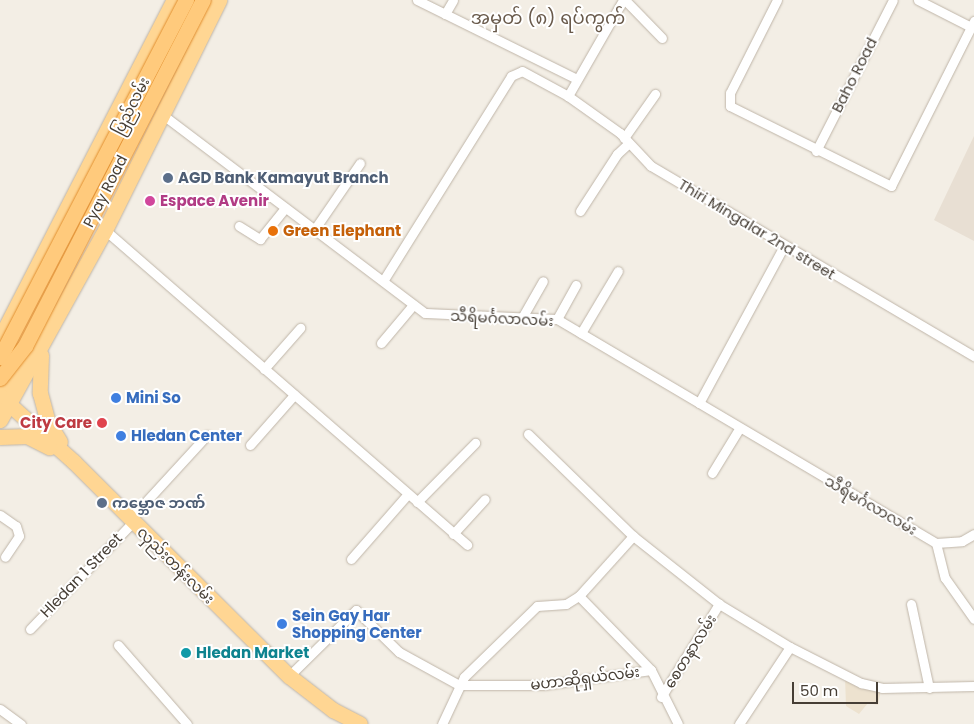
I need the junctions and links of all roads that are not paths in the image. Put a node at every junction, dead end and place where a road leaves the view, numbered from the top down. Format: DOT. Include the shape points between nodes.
graph roads {
  1 [pos="174,0"];
  2 [pos="186,0"];
  3 [pos="203,0"];
  4 [pos="220,0"];
  5 [pos="417,0"];
  6 [pos="453,0"];
  7 [pos="624,0"];
  8 [pos="777,0"];
  9 [pos="893,0"];
  10 [pos="918,0"];
  11 [pos="445,14"];
  12 [pos="973,24"];
  13 [pos="662,38"];
  14 [pos="575,78"];
  15 [pos="656,94"];
  16 [pos="568,96"];
  17 [pos="163,115"];
  18 [pos="627,140"];
  19 [pos="816,151"];
  20 [pos="360,163"];
  21 [pos="76,192"];
  22 [pos="285,208"];
  23 [pos="580,211"];
  24 [pos="112,216"];
  25 [pos="239,226"];
  26 [pos="105,230"];
  27 [pos="314,230"];
  28 [pos="784,246"];
  29 [pos="618,270"];
  30 [pos="543,280"];
  31 [pos="383,281"];
  32 [pos="576,285"];
  33 [pos="413,305"];
  34 [pos="523,316"];
  35 [pos="6,318"];
  36 [pos="556,319"];
  37 [pos="300,328"];
  38 [pos="581,333"];
  39 [pos="47,336"];
  40 [pos="0,338"];
  41 [pos="381,343"];
  42 [pos="0,356"];
  43 [pos="974,356"];
  44 [pos="264,369"];
  45 [pos="0,379"];
  46 [pos="294,395"];
  47 [pos="3,397"];
  48 [pos="699,403"];
  49 [pos="0,420"];
  50 [pos="739,429"];
  51 [pos="528,434"];
  52 [pos="207,435"];
  53 [pos="0,437"];
  54 [pos="475,443"];
  55 [pos="250,445"];
  56 [pos="74,462"];
  57 [pos="712,473"];
  58 [pos="408,494"];
  59 [pos="485,499"];
  60 [pos="417,502"];
  61 [pos="0,515"];
  62 [pos="131,520"];
  63 [pos="453,534"];
  64 [pos="974,534"];
  65 [pos="633,536"];
  66 [pos="936,543"];
  67 [pos="467,546"];
  68 [pos="5,557"];
  69 [pos="350,558"];
  70 [pos="579,596"];
  71 [pos="719,604"];
  72 [pos="911,604"];
  73 [pos="974,619"];
  74 [pos="30,629"];
  75 [pos="118,645"];
  76 [pos="790,647"];
  77 [pos="651,670"];
  78 [pos="288,676"];
  79 [pos="458,685"];
  80 [pos="974,686"];
  81 [pos="929,688"];
  82 [pos="661,697"];
  83 [pos="0,710"];
  84 [pos="21,724"];
  85 [pos="187,724"];
  86 [pos="360,724"];
  87 [pos="442,724"];
  88 [pos="678,724"];
  89 [pos="740,724"];
  1 -- 21 [label="main road, ပြည်လမ်း"];
  2 -- 42 [label="highway, ပြည်လမ်း, bridge"];
  3 -- 45 [label="highway, Pyay Road, bridge" via="26,346"];
  4 -- 17 [label="main road"];
  5 -- 11 [label="street"];
  6 -- 11 [label="street"];
  7 -- 13 [label="street"];
  7 -- 14 [label="street"];
  8 -- 19 [label="street" via="728,100 730,106"];
  9 -- 19 [label="street, Baho Road"];
  10 -- 12 [label="street"];
  11 -- 14 [label="street"];
  12 -- 19 [label="street" via="891,186"];
  14 -- 16 [label="street"];
  15 -- 18 [label="street"];
  16 -- 18 [label="street, Thiri Mingalar 2nd street"];
  16 -- 31 [label="street, Thiri Mingalar 2nd street" via="522,71 510,76"];
  17 -- 22 [label="street, သီရိမင်္ဂလာလမ်း"];
  17 -- 24 [label="main road"];
  18 -- 23 [label="street"];
  18 -- 28 [label="street, Thiri Mingalar 2nd street" via="651,166"];
  20 -- 27 [label="street"];
  21 -- 24 [label="street" via="86,212"];
  21 -- 35 [label="main road, ပြည်လမ်း"];
  22 -- 25 [label="street" via="260,239"];
  22 -- 27 [label="street, သီရိမင်္ဂလာလမ်း"];
  24 -- 26 [label="main road"];
  26 -- 39 [label="main road"];
  26 -- 44 [label="street"];
  27 -- 31 [label="street, သီရိမင်္ဂလာလမ်း"];
  28 -- 43 [label="street, Thiri Mingalar 2nd street"];
  28 -- 48 [label="street"];
  29 -- 38 [label="street"];
  30 -- 34 [label="street"];
  31 -- 33 [label="street, သီရိမင်္ဂလာလမ်း"];
  32 -- 36 [label="street"];
  33 -- 34 [label="street, သီရိမင်္ဂလာလမ်း" via="429,314"];
  33 -- 41 [label="street"];
  34 -- 36 [label="street, သီရိမင်္ဂလာလမ်း"];
  35 -- 40 [label="main road, ပြည်လမ်း"];
  35 -- 45 [label="main road, ပြည်လမ်း"];
  36 -- 38 [label="street, သီရိမင်္ဂလာလမ်း"];
  37 -- 44 [label="street"];
  38 -- 48 [label="street, သီရိမင်္ဂလာလမ်း"];
  39 -- 47 [label="main road"];
  39 -- 56 [label="main road" via="40,359 40,393 48,422"];
  44 -- 46 [label="street"];
  46 -- 55 [label="street"];
  46 -- 58 [label="street"];
  47 -- 49 [label="main road"];
  47 -- 56 [label="main road, လှည်းတန်းလမ်း"];
  48 -- 50 [label="street, သီရိမင်္ဂလာလမ်း"];
  50 -- 57 [label="street"];
  50 -- 66 [label="street, သီရိမင်္ဂလာလမ်း"];
  51 -- 65 [label="street"];
  52 -- 62 [label="street, Hledan 1 Street"];
  53 -- 56 [label="main road" via="27,436"];
  54 -- 60 [label="street"];
  56 -- 62 [label="main road, လှည်းတန်းလမ်း"];
  58 -- 60 [label="street"];
  58 -- 69 [label="street"];
  59 -- 63 [label="street"];
  60 -- 63 [label="street"];
  61 -- 68 [label="street" via="16,526 19,536"];
  62 -- 74 [label="street, Hledan 1 Street"];
  62 -- 78 [label="main road, လှည်းတန်းလမ်း"];
  63 -- 67 [label="street"];
  64 -- 66 [label="street" via="962,541"];
  65 -- 70 [label="street"];
  65 -- 71 [label="street"];
  66 -- 73 [label="street" via="945,578"];
  70 -- 77 [label="street"];
  70 -- 79 [label="street" via="566,604 537,606"];
  71 -- 76 [label="street"];
  71 -- 82 [label="street, စေတနာလမ်း"];
  72 -- 81 [label="street"];
  75 -- 85 [label="street"];
  76 -- 81 [label="street" via="861,683"];
  76 -- 89 [label="street"];
  77 -- 79 [label="street, မဟာဆိုရှယ်လမ်း" via="543,686"];
  77 -- 82 [label="street"];
  78 -- 79 [label="street" via="356,610 399,652"];
  78 -- 86 [label="main road, လှည်းတန်းလမ်း" via="333,710"];
  79 -- 87 [label="street"];
  80 -- 81 [label="street"];
  82 -- 88 [label="street"];
  83 -- 84 [label="street"];
}
